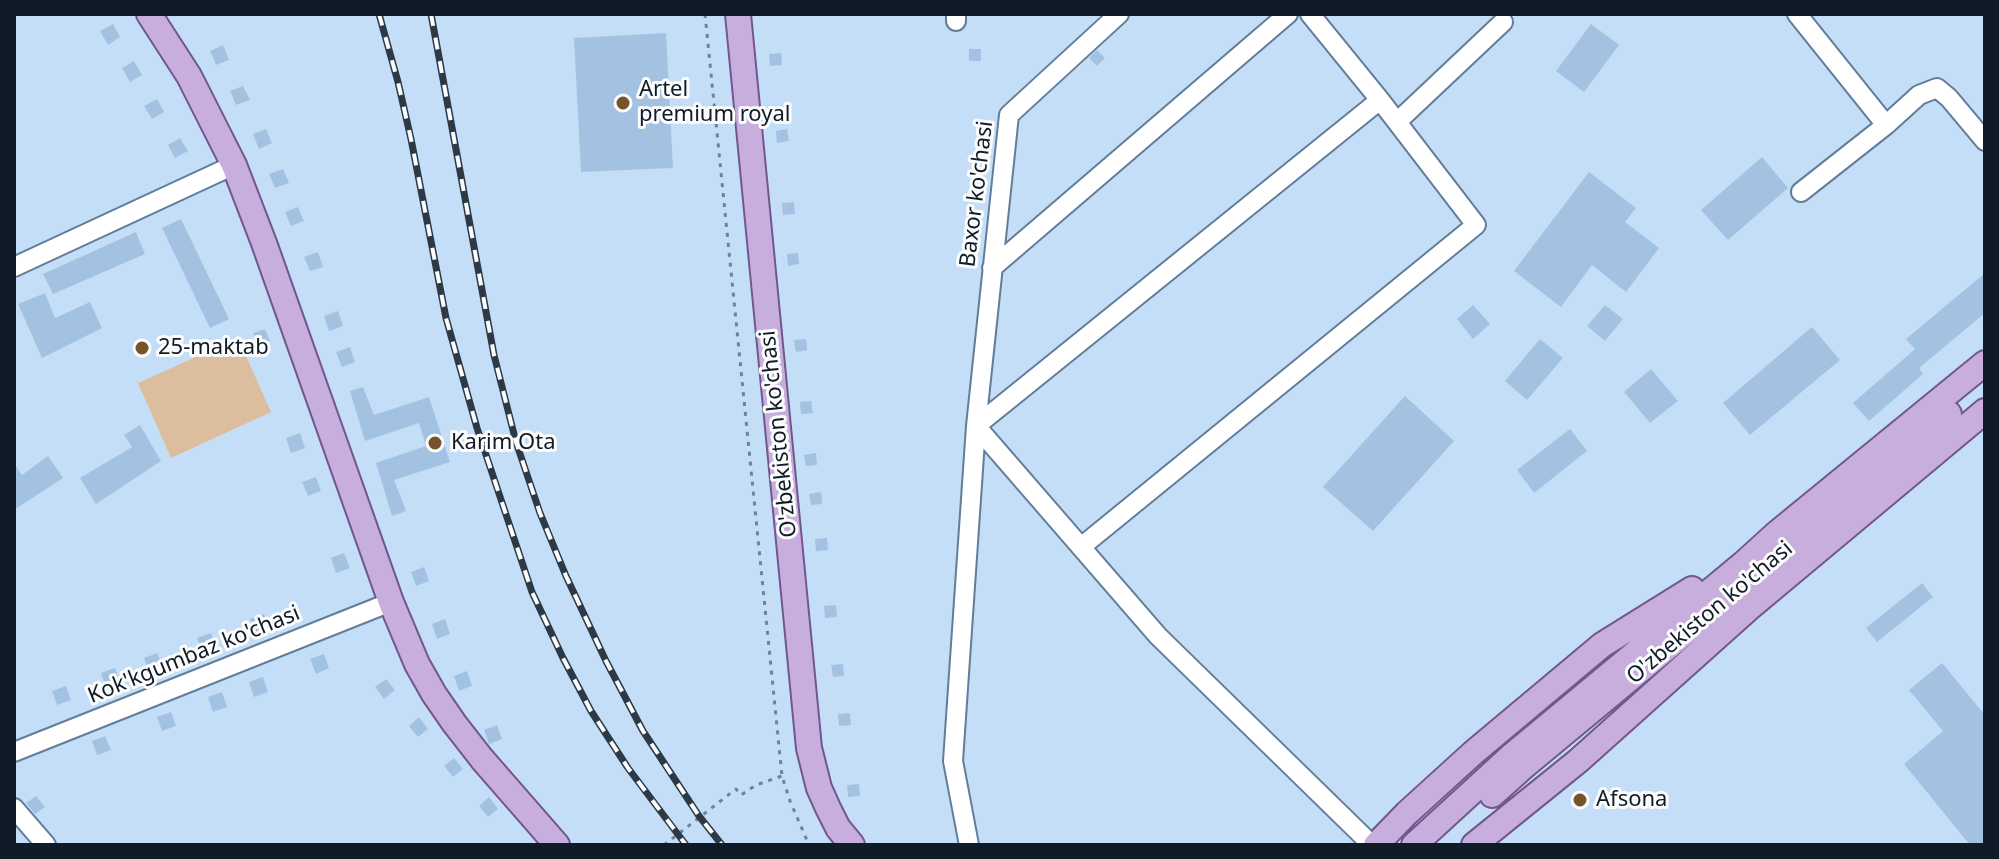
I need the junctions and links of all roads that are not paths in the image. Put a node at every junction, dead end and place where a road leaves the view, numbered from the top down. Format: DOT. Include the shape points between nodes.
graph roads {
  1 [pos="149,14"];
  2 [pos="723,14"];
  3 [pos="738,14"];
  4 [pos="1119,14"];
  5 [pos="1288,14"];
  6 [pos="1310,14"];
  7 [pos="1797,14"];
  8 [pos="1503,22"];
  9 [pos="1380,100"];
  10 [pos="1397,122"];
  11 [pos="1886,125"];
  12 [pos="1985,141"];
  13 [pos="234,165"];
  14 [pos="1801,192"];
  15 [pos="14,267"];
  16 [pos="992,268"];
  17 [pos="1985,363"];
  18 [pos="1985,384"];
  19 [pos="1985,411"];
  20 [pos="976,426"];
  21 [pos="1777,533"];
  22 [pos="1081,547"];
  23 [pos="1750,580"];
  24 [pos="391,602"];
  25 [pos="1749,608"];
  26 [pos="14,752"];
  27 [pos="14,808"];
  28 [pos="46,845"];
  29 [pos="557,845"];
  30 [pos="837,845"];
  31 [pos="852,845"];
  32 [pos="969,845"];
  33 [pos="1374,845"];
  34 [pos="1414,845"];
  35 [pos="1437,845"];
  36 [pos="1474,845"];
  1 -- 13 [label="main road" via="189,76"];
  2 -- 30 [label="main road, O'zbekiston ko'chasi" via="795,751 817,814"];
  3 -- 31 [label="main road, O'zbekiston ko'chasi" via="809,748 819,788"];
  4 -- 16 [label="street, Baxor ko'chasi" via="1009,115"];
  5 -- 16 [label="street"];
  6 -- 9 [label="street"];
  7 -- 11 [label="street"];
  8 -- 10 [label="street"];
  9 -- 10 [label="street"];
  9 -- 20 [label="street"];
  10 -- 22 [label="street" via="1476,225"];
  11 -- 12 [label="street" via="1919,95 1937,88"];
  11 -- 14 [label="street"];
  13 -- 15 [label="street"];
  13 -- 24 [label="main road"];
  16 -- 20 [label="street, Baxor ko'chasi"];
  17 -- 21 [label="main road, O'zbekiston ko'chasi"];
  18 -- 23 [label="main road, O'zbekiston ko'chasi"];
  19 -- 25 [label="main road, O'zbekiston ko'chasi"];
  20 -- 22 [label="street"];
  20 -- 32 [label="street, Baxor ko'chasi" via="953,761"];
  21 -- 33 [label="main road, O'zbekiston ko'chasi" via="1602,645"];
  21 -- 34 [label="main road, O'zbekiston ko'chasi" via="1510,757"];
  22 -- 33 [label="street" via="1158,636"];
  23 -- 25 [label="main road"];
  23 -- 35 [label="main road, O'zbekiston ko'chasi"];
  24 -- 26 [label="street, Kok'kgumbaz ko'chasi"];
  24 -- 29 [label="main road" via="434,694"];
  25 -- 36 [label="main road, O'zbekiston ko'chasi" via="1578,761"];
  27 -- 28 [label="street"];
}
